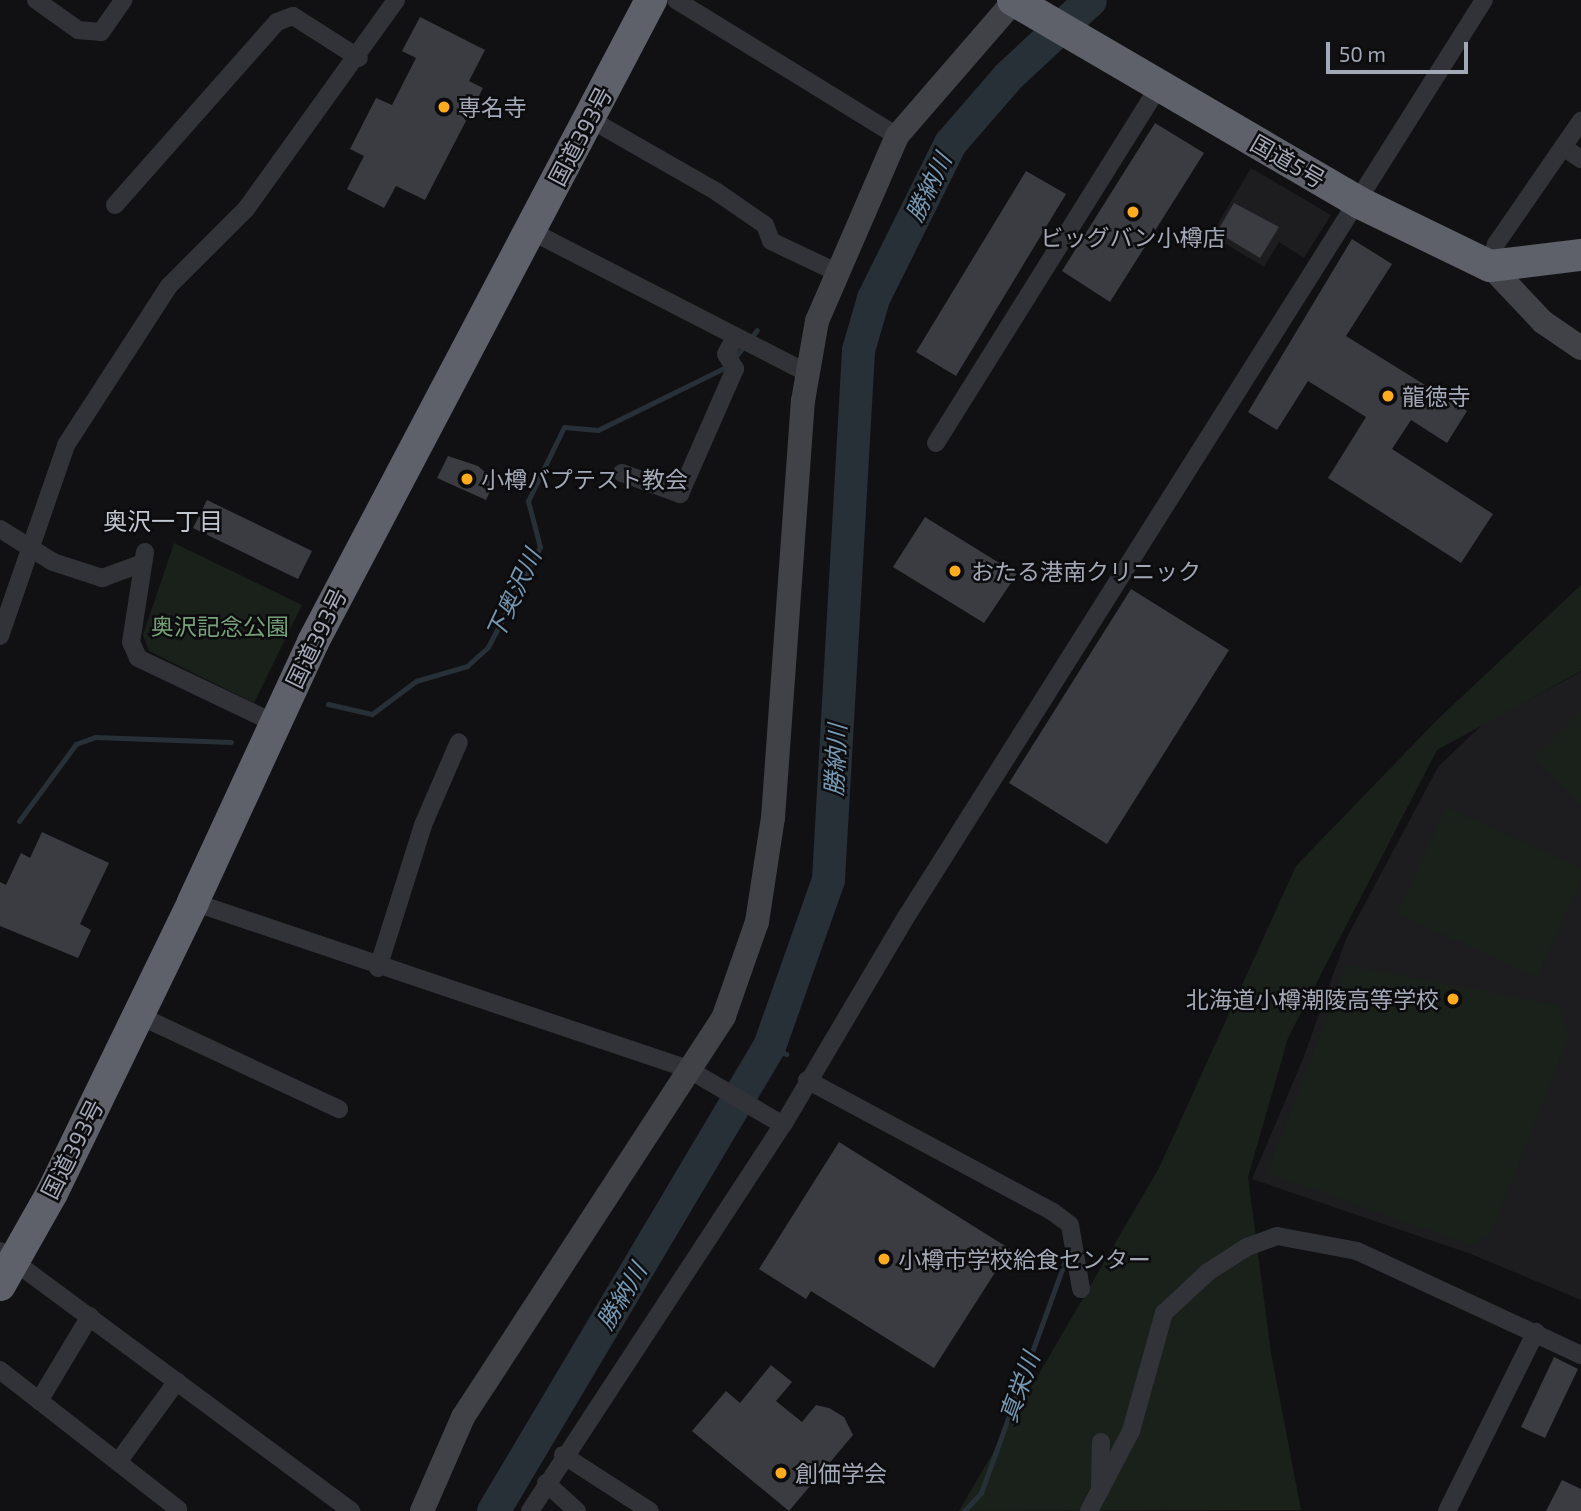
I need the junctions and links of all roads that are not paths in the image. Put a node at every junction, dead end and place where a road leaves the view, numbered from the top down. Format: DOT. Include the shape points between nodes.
graph roads {
  1 [pos="36,0"];
  2 [pos="123,0"];
  3 [pos="396,0"];
  4 [pos="651,0"];
  5 [pos="676,0"];
  6 [pos="1014,0"];
  7 [pos="1483,0"];
  8 [pos="359,58"];
  9 [pos="1160,86"];
  10 [pos="588,117"];
  11 [pos="1581,121"];
  12 [pos="897,136"];
  13 [pos="1563,147"];
  14 [pos="1581,159"];
  15 [pos="1360,203"];
  16 [pos="115,205"];
  17 [pos="531,231"];
  18 [pos="1581,254"];
  19 [pos="1490,266"];
  20 [pos="836,272"];
  21 [pos="735,337"];
  22 [pos="1581,348"];
  23 [pos="807,373"];
  24 [pos="936,443"];
  25 [pos="622,473"];
  26 [pos="0,528"];
  27 [pos="28,547"];
  28 [pos="0,636"];
  29 [pos="274,723"];
  30 [pos="458,742"];
  31 [pos="193,902"];
  32 [pos="378,968"];
  33 [pos="138,1015"];
  34 [pos="698,1073"];
  35 [pos="807,1080"];
  36 [pos="339,1109"];
  37 [pos="778,1121"];
  38 [pos="4,1265"];
  39 [pos="1081,1289"];
  40 [pos="90,1316"];
  41 [pos="1536,1332"];
  42 [pos="1581,1355"];
  43 [pos="0,1370"];
  44 [pos="177,1381"];
  45 [pos="39,1401"];
  46 [pos="1101,1442"];
  47 [pos="564,1455"];
  48 [pos="118,1462"];
  49 [pos="545,1483"];
  50 [pos="1099,1492"];
  51 [pos="178,1509"];
  52 [pos="351,1511"];
  53 [pos="422,1511"];
  54 [pos="530,1511"];
  55 [pos="577,1511"];
  56 [pos="650,1511"];
  57 [pos="1088,1511"];
  58 [pos="1447,1511"];
  1 -- 2 [label="street" via="78,30 101,32"];
  3 -- 8 [label="street"];
  4 -- 10 [label="highway, 国道393号"];
  5 -- 12 [label="street"];
  6 -- 9 [label="highway, 国道5号"];
  6 -- 12 [label="street"];
  7 -- 15 [label="street"];
  8 -- 16 [label="street" via="293,16 277,22"];
  8 -- 27 [label="street" via="246,209 169,286 66,445"];
  9 -- 15 [label="highway, 国道5号"];
  9 -- 24 [label="street"];
  10 -- 17 [label="highway, 国道393号"];
  10 -- 20 [label="street" via="717,192 765,225 771,241"];
  11 -- 13 [label="street"];
  12 -- 20 [label="street"];
  13 -- 14 [label="street"];
  13 -- 19 [label="street" via="1496,244"];
  15 -- 19 [label="highway, 国道5号"];
  15 -- 35 [label="street"];
  17 -- 21 [label="street"];
  17 -- 29 [label="highway, 国道393号" via="463,348"];
  18 -- 19 [label="highway"];
  19 -- 22 [label="street" via="1543,322"];
  20 -- 23 [label="street" via="817,321"];
  21 -- 23 [label="street"];
  21 -- 25 [label="street" via="726,354 735,369 680,494"];
  23 -- 34 [label="street" via="787,682 757,922"];
  26 -- 27 [label="street"];
  27 -- 28 [label="street"];
  27 -- 29 [label="street" via="53,562 102,578 144,558 131,642 138,658"];
  29 -- 31 [label="highway, 国道393号"];
  30 -- 32 [label="street" via="423,825"];
  31 -- 32 [label="street"];
  31 -- 33 [label="highway, 国道393号"];
  32 -- 34 [label="street"];
  33 -- 36 [label="street"];
  33 -- 38 [label="highway, 国道393号"];
  34 -- 37 [label="street"];
  34 -- 53 [label="street" via="463,1417"];
  35 -- 37 [label="street"];
  35 -- 39 [label="street" via="1053,1212 1070,1225"];
  37 -- 47 [label="street"];
  38 -- 40 [label="street"];
  40 -- 44 [label="street"];
  40 -- 45 [label="street"];
  41 -- 42 [label="street"];
  41 -- 50 [label="street" via="1335,1244 1277,1236 1247,1247 1186,1289 1164,1312 1130,1431"];
  41 -- 58 [label="street"];
  43 -- 45 [label="street"];
  44 -- 48 [label="street"];
  44 -- 52 [label="street"];
  45 -- 48 [label="street"];
  46 -- 50 [label="street"];
  47 -- 49 [label="street"];
  47 -- 56 [label="street"];
  48 -- 51 [label="street"];
  49 -- 54 [label="street"];
  49 -- 55 [label="street"];
  50 -- 57 [label="street"];
}
